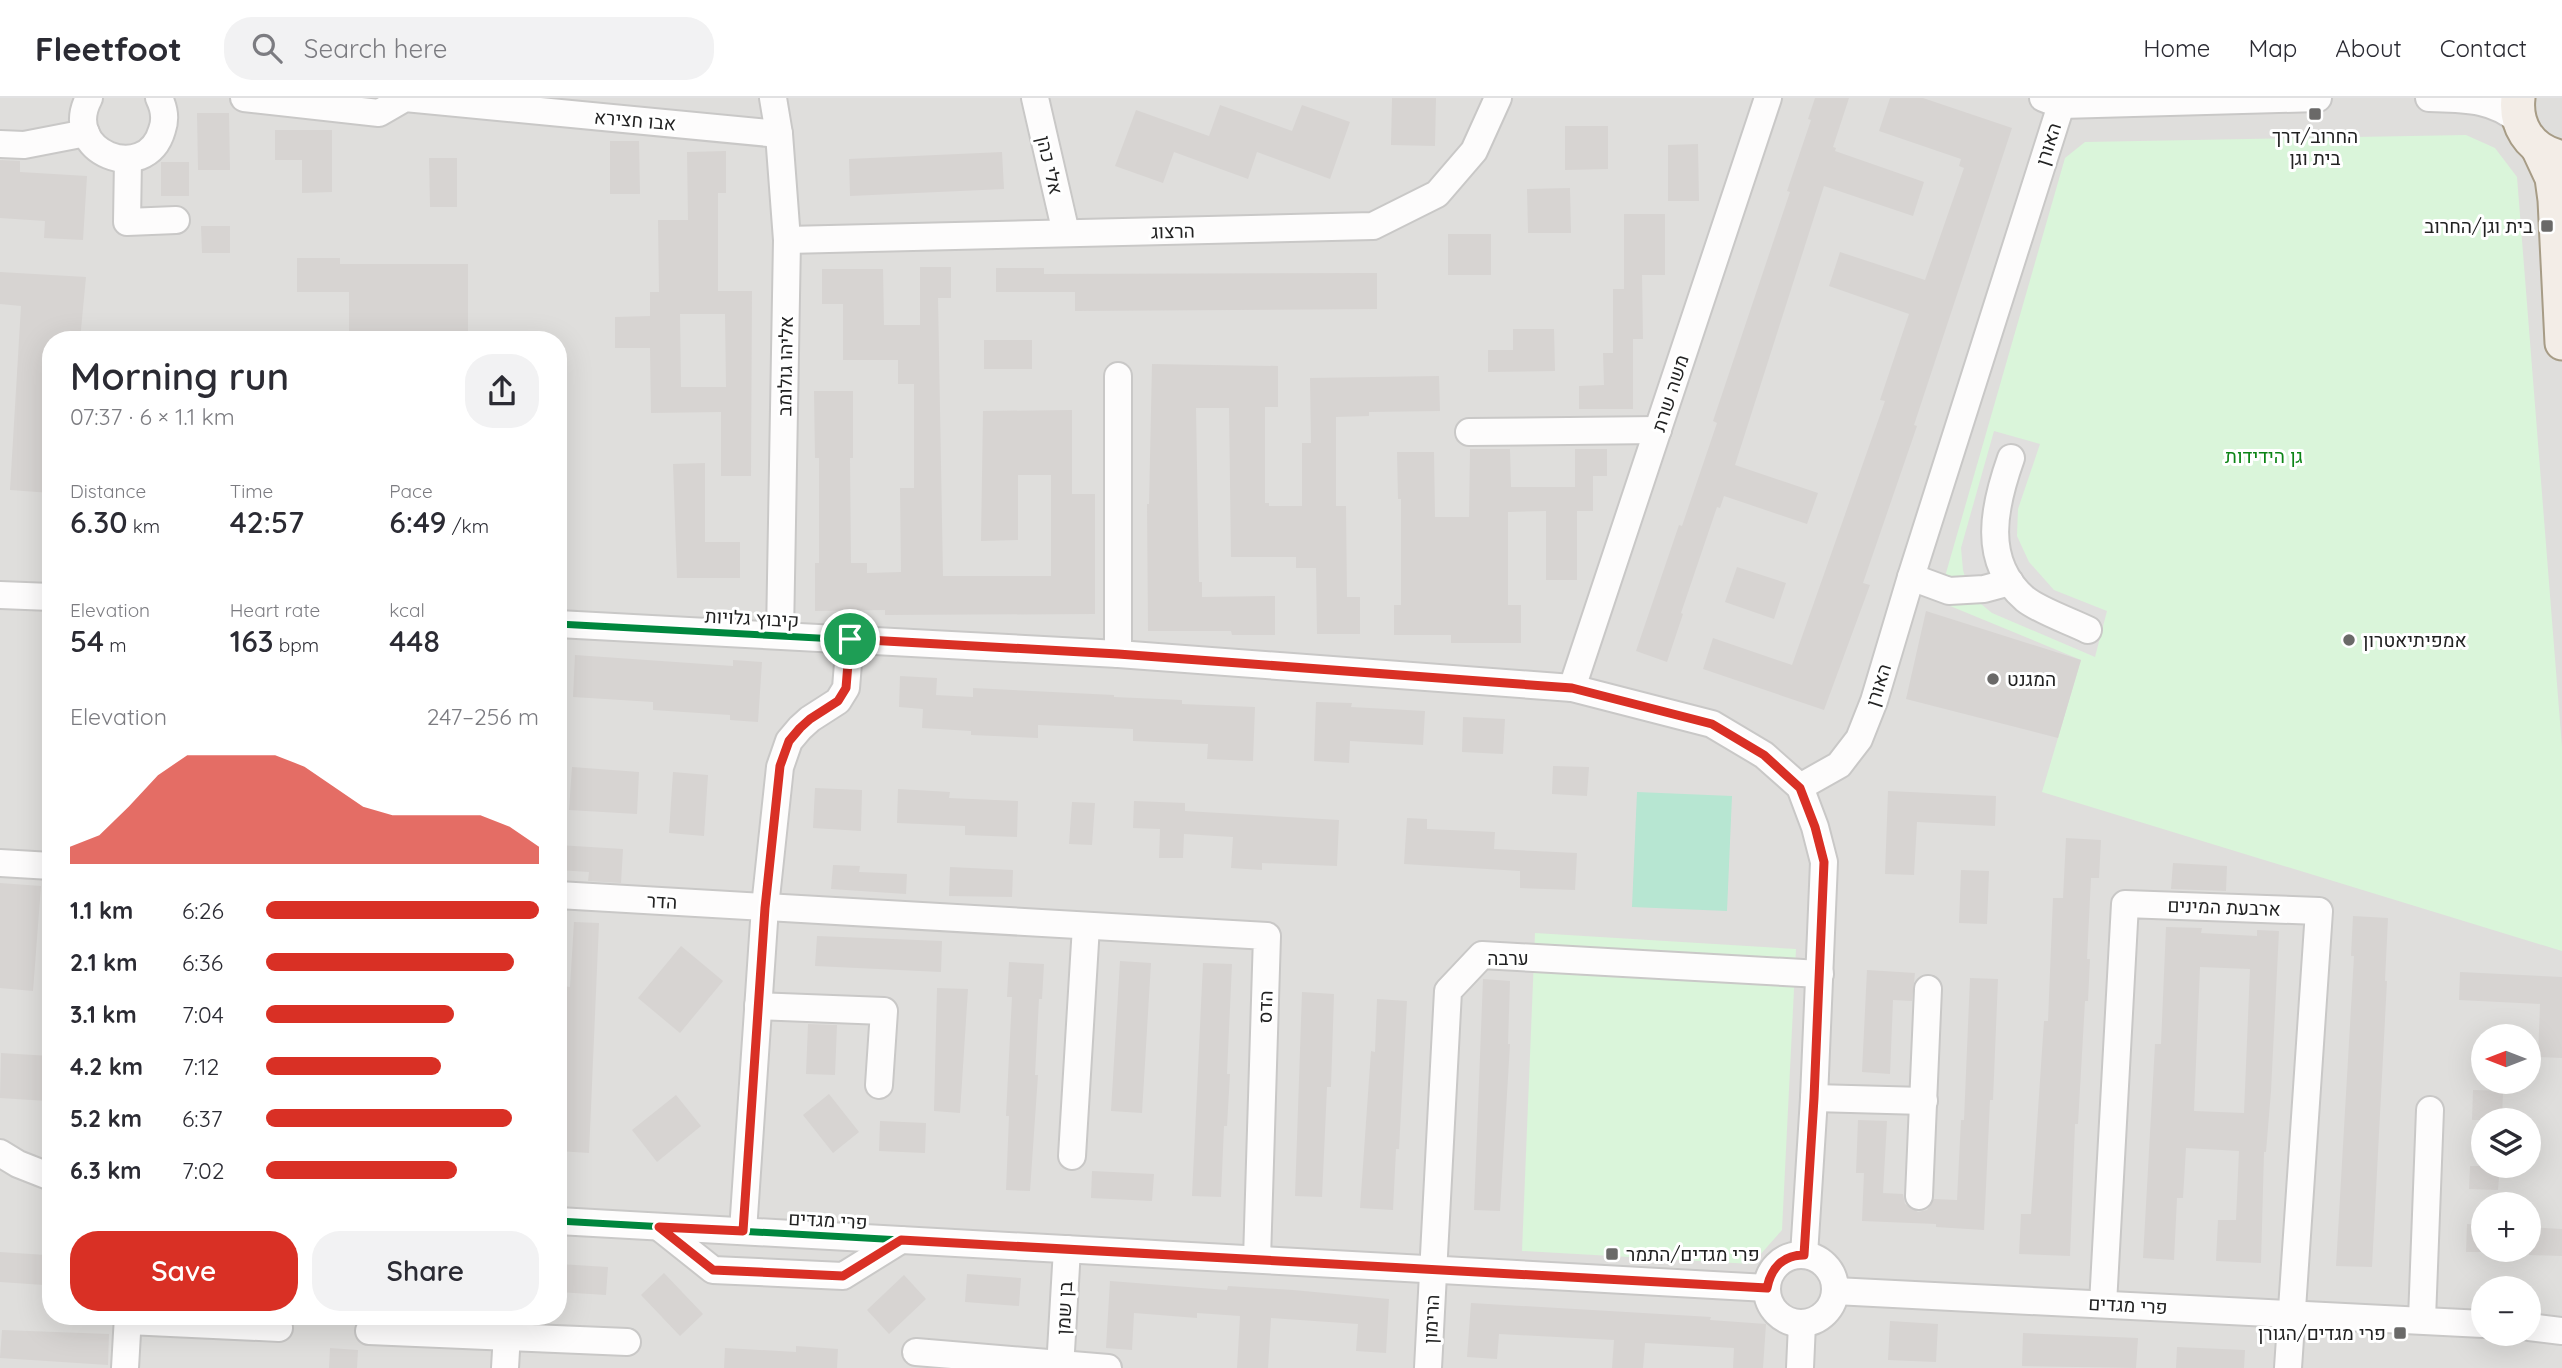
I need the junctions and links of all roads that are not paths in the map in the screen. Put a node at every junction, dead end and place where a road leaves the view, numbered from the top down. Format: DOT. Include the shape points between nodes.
graph roads {
  1 [pos="89,98"];
  2 [pos="244,98"];
  3 [pos="773,98"];
  4 [pos="1035,98"];
  5 [pos="1497,98"];
  6 [pos="1768,98"];
  7 [pos="2318,98"];
  8 [pos="2429,98"];
  9 [pos="164,99"];
  10 [pos="2467,99"];
  11 [pos="2052,101"];
  12 [pos="530,104"];
  13 [pos="2534,131"];
  14 [pos="86,133"];
  15 [pos="779,134"];
  16 [pos="0,144"];
  17 [pos="128,159"];
  18 [pos="176,220"];
  19 [pos="1066,233"];
  20 [pos="787,240"];
  21 [pos="2562,343"];
  22 [pos="1118,376"];
  23 [pos="1658,430"];
  24 [pos="1469,432"];
  25 [pos="2011,458"];
  26 [pos="1911,577"];
  27 [pos="2010,582"];
  28 [pos="0,595"];
  29 [pos="42,597"];
  30 [pos="567,624"];
  31 [pos="2088,630"];
  32 [pos="780,635"];
  33 [pos="850,639"];
  34 [pos="1118,654"];
  35 [pos="1572,688"];
  36 [pos="1800,788"];
  37 [pos="0,863"];
  38 [pos="42,865"];
  39 [pos="567,896"];
  40 [pos="765,908"];
  41 [pos="1086,926"];
  42 [pos="1820,974"];
  43 [pos="1928,989"];
  44 [pos="758,1006"];
  45 [pos="879,1085"];
  46 [pos="1814,1098"];
  47 [pos="1924,1101"];
  48 [pos="2430,1110"];
  49 [pos="0,1153"];
  50 [pos="1072,1156"];
  51 [pos="42,1173"];
  52 [pos="1919,1196"];
  53 [pos="567,1222"];
  54 [pos="659,1227"];
  55 [pos="743,1231"];
  56 [pos="901,1240"];
  57 [pos="1067,1249"];
  58 [pos="1804,1255"];
  59 [pos="1256,1259"];
  60 [pos="1434,1269"];
  61 [pos="1767,1288"];
  62 [pos="1835,1291"];
  63 [pos="2103,1304"];
  64 [pos="2291,1313"];
  65 [pos="2422,1319"];
  66 [pos="2471,1323"];
  67 [pos="1802,1324"];
  68 [pos="128,1325"];
  69 [pos="234,1325"];
  70 [pos="507,1327"];
  71 [pos="279,1328"];
  72 [pos="369,1331"];
  73 [pos="627,1342"];
  74 [pos="916,1352"];
  75 [pos="1060,1366"];
  76 [pos="125,1368"];
  77 [pos="505,1368"];
  78 [pos="1108,1368"];
  79 [pos="1429,1368"];
  80 [pos="1800,1368"];
  81 [pos="2288,1368"];
  1 -- 14 [label="street" via="83,119"];
  2 -- 12 [label="street, אבו חצירא" via="379,113 405,98"];
  3 -- 15 [label="street, אליהו גולומב"];
  4 -- 19 [label="street, אלי כהן"];
  5 -- 19 [label="street, הרצוג" via="1474,151 1437,194 1373,226"];
  6 -- 23 [label="street, משה שרת"];
  7 -- 11 [label="street"];
  8 -- 10 [label="street"];
  9 -- 17 [label="street" via="159,138 141,156"];
  10 -- 13 [label="street" via="2500,107"];
  11 -- 26 [label="street, האורן"];
  12 -- 15 [label="street, אבו חצירא"];
  13 -- 21 [label="main road" via="2552,178 2555,200"];
  14 -- 16 [label="street" via="24,145"];
  14 -- 17 [label="street" via="104,154"];
  15 -- 20 [label="street, אליהו גולומב"];
  17 -- 18 [label="street" via="127,222"];
  19 -- 20 [label="street, הרצוג"];
  20 -- 32 [label="street, אליהו גולומב"];
  22 -- 34 [label="street"];
  23 -- 24 [label="street"];
  23 -- 35 [label="street, משה שרת"];
  25 -- 27 [label="street" via="1997,496 1994,539"];
  26 -- 27 [label="street" via="1949,591"];
  26 -- 36 [label="street, האורן" via="1859,739 1839,765"];
  27 -- 31 [label="street" via="2026,600"];
  28 -- 29 [label="street"];
  30 -- 32 [label="street, קיבוץ גלויות"];
  32 -- 33 [label="street, קיבוץ גלויות"];
  33 -- 34 [label="street, קיבוץ גלויות"];
  33 -- 40 [label="street" via="846,688 838,701 810,719 789,741 780,766"];
  34 -- 35 [label="street, קיבוץ גלויות"];
  35 -- 36 [label="street, קיבוץ גלויות" via="1712,724 1764,755"];
  36 -- 42 [label="street" via="1824,862"];
  37 -- 38 [label="street"];
  39 -- 40 [label="street, הדר"];
  40 -- 41 [label="street, הדס"];
  40 -- 44 [label="street"];
  41 -- 50 [label="street"];
  41 -- 59 [label="street, הדס" via="1267,936"];
  42 -- 46 [label="street"];
  42 -- 60 [label="street, ערבה" via="1482,955 1448,991"];
  43 -- 47 [label="street"];
  44 -- 45 [label="street" via="884,1011"];
  44 -- 55 [label="street"];
  46 -- 47 [label="street"];
  46 -- 58 [label="street"];
  47 -- 52 [label="street"];
  48 -- 65 [label="street"];
  49 -- 51 [label="street"];
  53 -- 54 [label="street, פרי מגדים"];
  54 -- 55 [label="street, פרי מגדים"];
  54 -- 56 [label="street" via="713,1270 843,1276"];
  55 -- 56 [label="street, פרי מגדים"];
  56 -- 57 [label="street, פרי מגדים"];
  57 -- 59 [label="street, פרי מגדים"];
  57 -- 75 [label="street, בן שמן"];
  58 -- 61 [label="street" via="1778,1264"];
  58 -- 62 [label="street" via="1823,1264"];
  59 -- 60 [label="street, פרי מגדים"];
  60 -- 61 [label="street, פרי מגדים"];
  60 -- 79 [label="street, הרימון"];
  61 -- 67 [label="street" via="1773,1309"];
  62 -- 63 [label="street, פרי מגדים"];
  62 -- 67 [label="street" via="1821,1317"];
  63 -- 64 [label="street, פרי מגדים"];
  63 -- 64 [label="street, ארבעת המינים" via="2125,904 2319,911"];
  64 -- 65 [label="street, פרי מגדים"];
  64 -- 81 [label="street"];
  65 -- 66 [label="street, פרי מגדים"];
  67 -- 80 [label="street"];
  68 -- 76 [label="street"];
  69 -- 71 [label="street"];
  70 -- 72 [label="street"];
  70 -- 73 [label="street"];
  70 -- 77 [label="street"];
  74 -- 75 [label="street"];
  75 -- 78 [label="street"];
}
